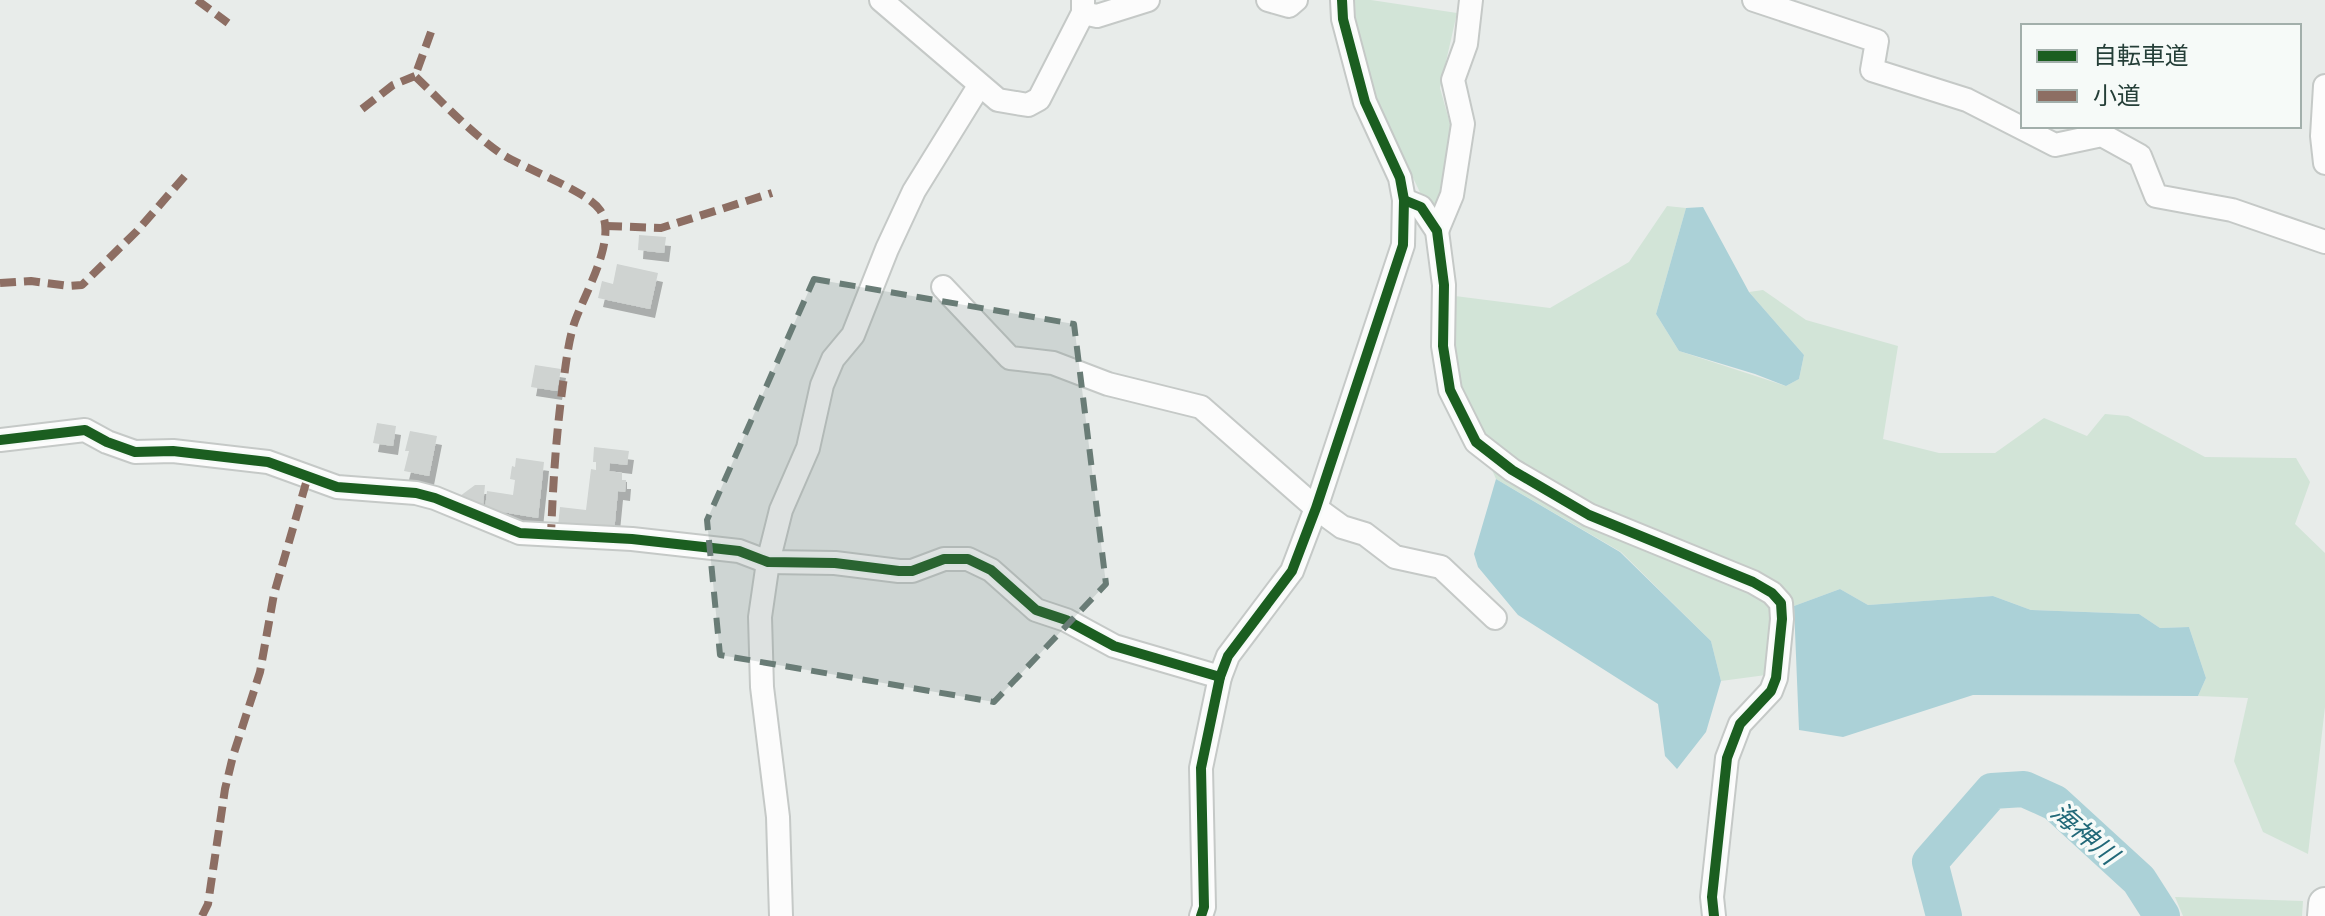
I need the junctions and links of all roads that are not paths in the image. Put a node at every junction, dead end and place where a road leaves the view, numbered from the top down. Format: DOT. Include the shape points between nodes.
graph roads {
  1 [pos="881,0"];
  2 [pos="1148,0"];
  3 [pos="1268,0"];
  4 [pos="1296,0"];
  5 [pos="1342,0"];
  6 [pos="1471,0"];
  7 [pos="1754,0"];
  8 [pos="1083,7"];
  9 [pos="979,86"];
  10 [pos="2325,86"];
  11 [pos="2021,128"];
  12 [pos="2022,128"];
  13 [pos="2325,163"];
  14 [pos="1404,200"];
  15 [pos="1437,231"];
  16 [pos="2325,242"];
  17 [pos="943,287"];
  18 [pos="0,440"];
  19 [pos="1316,508"];
  20 [pos="768,562"];
  21 [pos="1495,618"];
  22 [pos="1220,677"];
  23 [pos="2325,904"];
  24 [pos="781,916"];
  25 [pos="1201,916"];
  26 [pos="1714,916"];
  27 [pos="2324,916"];
  1 -- 9 [label="street"];
  2 -- 8 [label="street" via="1097,16"];
  3 -- 4 [label="street" via="1289,6"];
  5 -- 14 [label="street" via="1365,102 1400,178"];
  6 -- 15 [label="street" via="1466,44 1453,80 1463,124 1452,195"];
  7 -- 11 [label="street" via="1877,41 1872,70 1967,100"];
  8 -- 9 [label="street" via="1039,99 1013,104"];
  9 -- 20 [label="street" via="914,191 853,335 833,359"];
  10 -- 13 [label="street"];
  12 -- 16 [label="street" via="2055,145 2102,135 2140,156 2156,196 2232,210"];
  14 -- 15 [label="street" via="1421,207"];
  14 -- 19 [label="street" via="1403,245"];
  15 -- 26 [label="street" via="1450,390 1476,442 1589,515 1753,582 1781,603 1776,678 1771,691 1740,724 1727,758"];
  17 -- 19 [label="street" via="1010,358 1053,363 1108,384 1201,407"];
  18 -- 20 [label="street" via="85,430 135,452 268,462 337,487 416,493 520,533 739,551"];
  19 -- 21 [label="street" via="1395,557 1441,567"];
  19 -- 22 [label="street" via="1292,571 1228,656"];
  20 -- 22 [label="street" via="912,571 944,559 968,559 991,570 1036,610 1114,646"];
  20 -- 24 [label="street" via="760,617 762,673 778,817"];
  22 -- 25 [label="street" via="1201,768"];
  23 -- 27 [label="street"];
}
